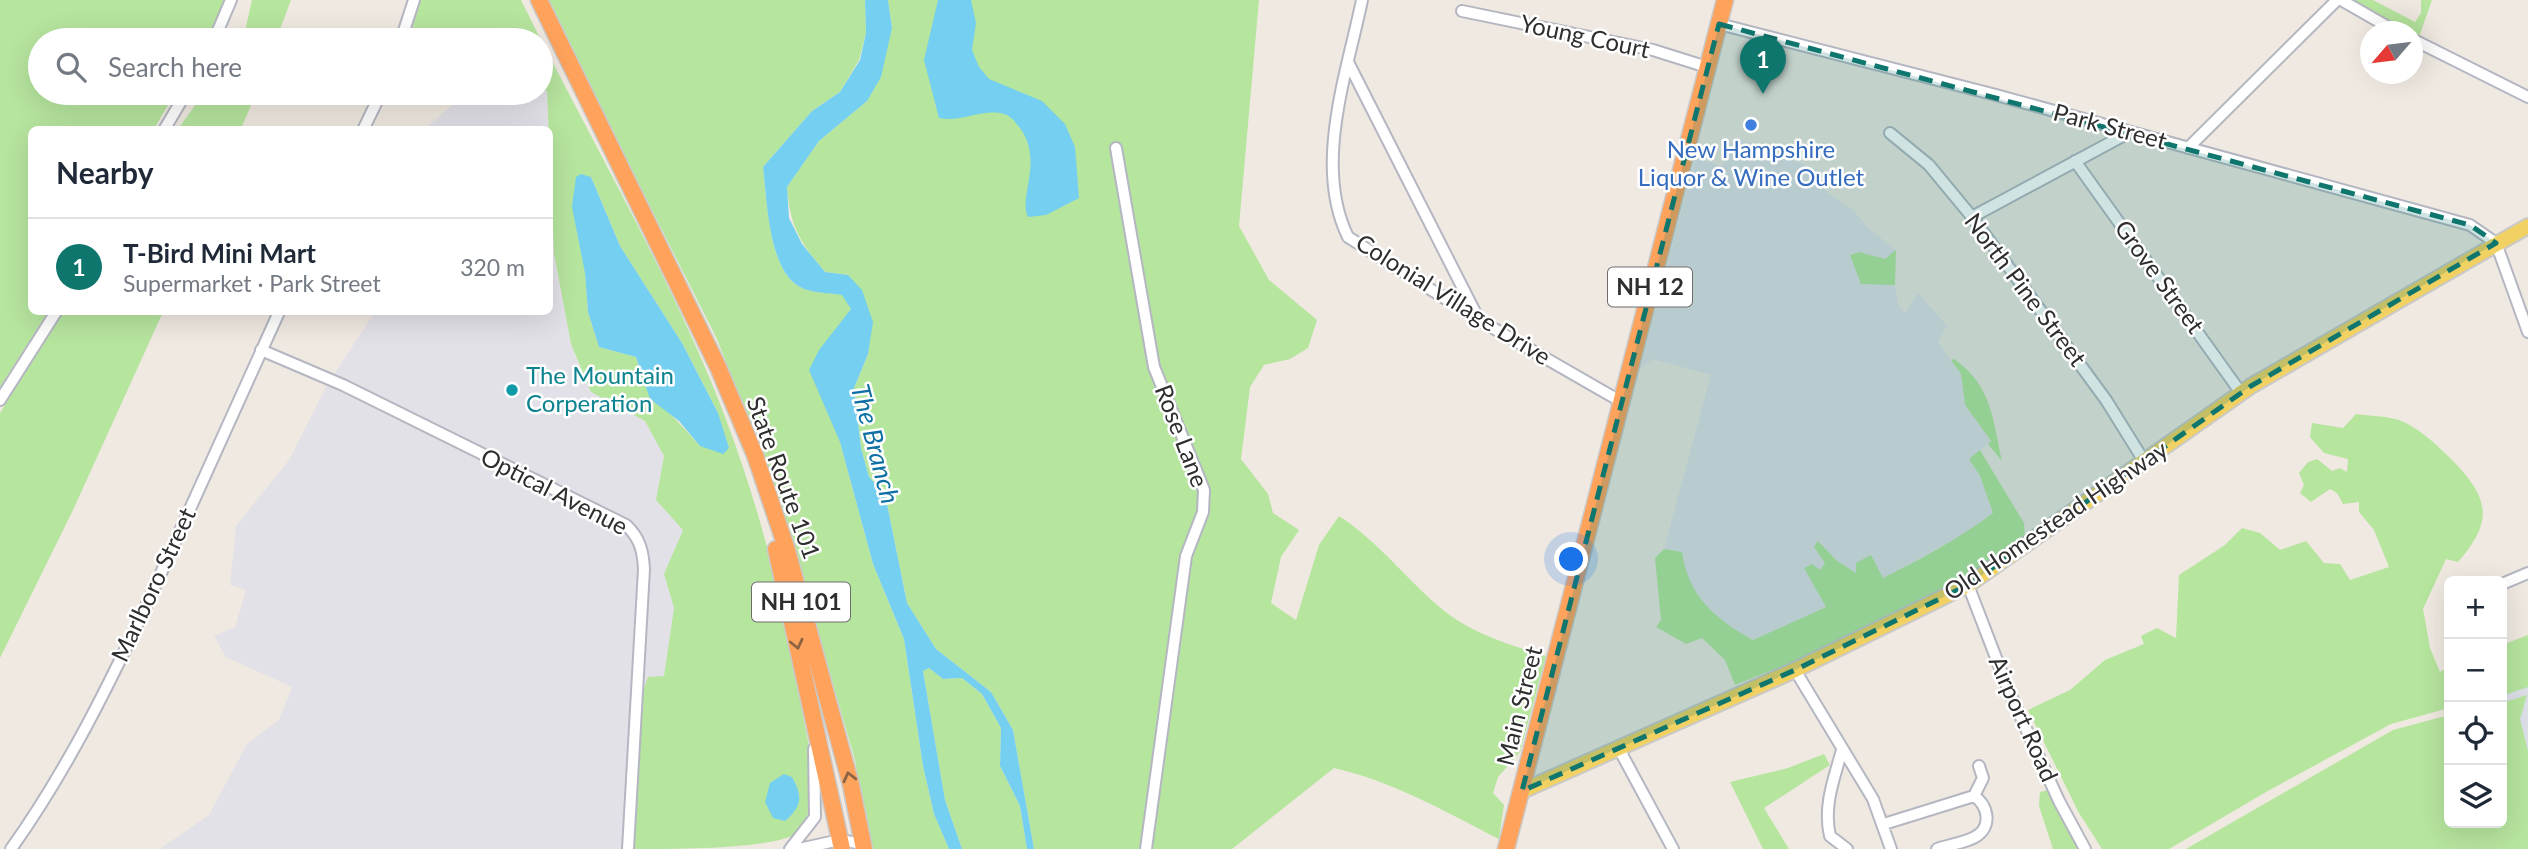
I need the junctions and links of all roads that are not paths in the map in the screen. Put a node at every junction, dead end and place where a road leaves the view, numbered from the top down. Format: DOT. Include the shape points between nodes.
graph roads {
  1 [pos="231,0"];
  2 [pos="414,0"];
  3 [pos="539,0"];
  4 [pos="1362,0"];
  5 [pos="1725,0"];
  6 [pos="2339,0"];
  7 [pos="1462,11"];
  8 [pos="2377,21"];
  9 [pos="1719,23"];
  10 [pos="219,28"];
  11 [pos="405,28"];
  12 [pos="553,28"];
  13 [pos="553,29"];
  14 [pos="2423,44"];
  15 [pos="1349,64"];
  16 [pos="1707,67"];
  17 [pos="2528,97"];
  18 [pos="179,105"];
  19 [pos="374,105"];
  20 [pos="166,126"];
  21 [pos="365,126"];
  22 [pos="2130,132"];
  23 [pos="1891,133"];
  24 [pos="1116,148"];
  25 [pos="2188,148"];
  26 [pos="2075,161"];
  27 [pos="1972,217"];
  28 [pos="2528,226"];
  29 [pos="2496,243"];
  30 [pos="54,315"];
  31 [pos="278,315"];
  32 [pos="1479,320"];
  33 [pos="2528,332"];
  34 [pos="261,350"];
  35 [pos="718,367"];
  36 [pos="2241,393"];
  37 [pos="0,400"];
  38 [pos="1620,401"];
  39 [pos="2144,461"];
  40 [pos="2528,573"];
  41 [pos="2507,582"];
  42 [pos="1968,585"];
  43 [pos="1795,670"];
  44 [pos="812,712"];
  45 [pos="1619,748"];
  46 [pos="1842,750"];
  47 [pos="1979,766"];
  48 [pos="1522,791"];
  49 [pos="1974,796"];
  50 [pos="1884,824"];
  51 [pos="841,845"];
  52 [pos="1890,846"];
  53 [pos="860,847"];
  54 [pos="11,849"];
  55 [pos="628,849"];
  56 [pos="790,849"];
  57 [pos="799,849"];
  58 [pos="1146,849"];
  59 [pos="1506,849"];
  60 [pos="1673,849"];
  61 [pos="1847,849"];
  62 [pos="1877,849"];
  63 [pos="1937,849"];
  64 [pos="2085,849"];
  1 -- 10 [label="street"];
  2 -- 11 [label="street"];
  3 -- 12 [label="highway, State Route 101 / NH 101"];
  4 -- 15 [label="street, Colonial Village Drive"];
  5 -- 9 [label="highway, NH 12"];
  6 -- 8 [label="street"];
  6 -- 25 [label="street"];
  7 -- 16 [label="street, Young Court" via="1653,50"];
  9 -- 16 [label="highway, NH 12"];
  9 -- 22 [label="street, Park Street"];
  13 -- 35 [label="highway, State Route 101 / NH 101"];
  14 -- 17 [label="street"];
  15 -- 32 [label="street"];
  15 -- 32 [label="street, Colonial Village Drive" via="1337,124 1334,180 1339,217 1348,237"];
  16 -- 38 [label="highway, NH 12"];
  18 -- 20 [label="street"];
  19 -- 21 [label="street"];
  22 -- 25 [label="street, Park Street"];
  22 -- 26 [label="street"];
  23 -- 27 [label="street, North Pine Street" via="1929,165"];
  24 -- 58 [label="street, Rose Lane" via="1154,367 1204,490 1203,512 1186,556"];
  25 -- 29 [label="street, Park Street" via="2470,225"];
  26 -- 27 [label="street"];
  26 -- 36 [label="street, Grove Street"];
  27 -- 39 [label="street, North Pine Street" via="2106,400"];
  28 -- 29 [label="main road, Old Homestead Highway"];
  29 -- 33 [label="street"];
  29 -- 36 [label="main road, Old Homestead Highway"];
  30 -- 37 [label="street"];
  31 -- 34 [label="street, Marlboro Street"];
  32 -- 38 [label="street, Colonial Village Drive"];
  34 -- 54 [label="street, Marlboro Street" via="87,726 43,805"];
  34 -- 55 [label="street, Optical Avenue" via="343,385 635,533 644,569"];
  35 -- 44 [label="highway, State Route 101 / NH 101, one-way" via="771,527"];
  53 -- 35 [label="highway, State Route 101 / NH 101, one-way" via="851,785 787,550 755,455"];
  36 -- 39 [label="main road, Old Homestead Highway"];
  38 -- 48 [label="highway, Main Street / NH 12"];
  39 -- 42 [label="main road, Old Homestead Highway"];
  40 -- 41 [label="street"];
  42 -- 43 [label="main road, Old Homestead Highway"];
  42 -- 64 [label="street, Airport Road" via="2008,690"];
  43 -- 45 [label="main road, Old Homestead Highway"];
  43 -- 46 [label="street"];
  44 -- 51 [label="highway, State Route 101 / NH 101"];
  44 -- 56 [label="street" via="815,817"];
  45 -- 48 [label="main road, Old Homestead Highway"];
  45 -- 60 [label="street"];
  46 -- 50 [label="street"];
  46 -- 61 [label="street" via="1827,803 1827,825 1830,836"];
  47 -- 49 [label="street" via="1983,778"];
  48 -- 59 [label="highway, Main Street / NH 12"];
  49 -- 50 [label="street"];
  49 -- 63 [label="street" via="1983,802 1988,815 1984,827 1976,836"];
  50 -- 52 [label="street"];
  51 -- 53 [label="street"];
  51 -- 57 [label="street"];
  52 -- 62 [label="street"];
}
